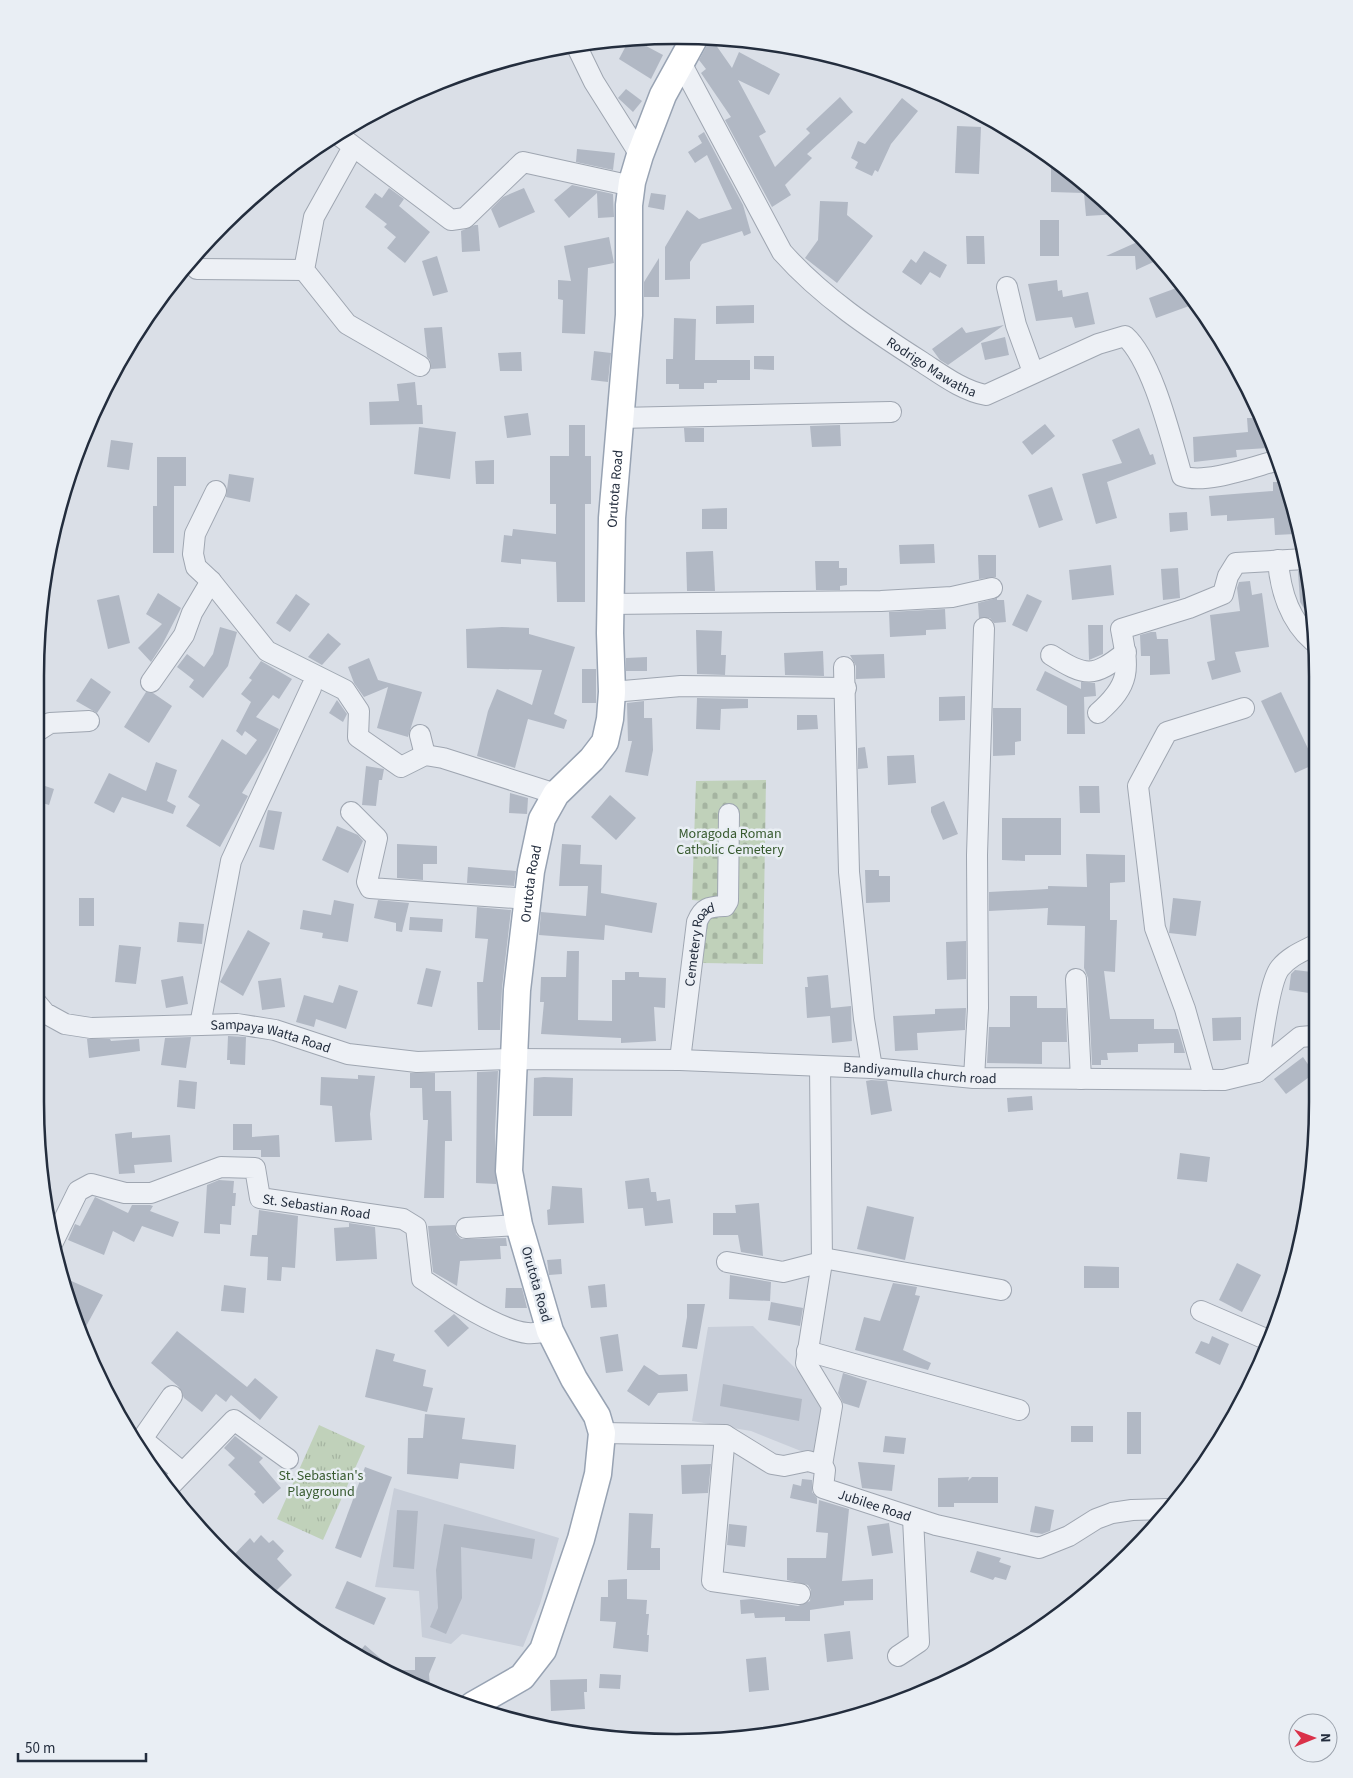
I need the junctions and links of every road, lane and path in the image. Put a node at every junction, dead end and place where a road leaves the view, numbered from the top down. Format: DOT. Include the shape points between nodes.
graph roads {
  1 [pos="690,44"];
  2 [pos="579,52"];
  3 [pos="680,61"];
  4 [pos="343,139"];
  5 [pos="353,147"];
  6 [pos="640,155"];
  7 [pos="632,186"];
  8 [pos="197,269"];
  9 [pos="304,270"];
  10 [pos="1007,287"];
  11 [pos="420,366"];
  12 [pos="1033,372"];
  13 [pos="890,412"];
  14 [pos="620,418"];
  15 [pos="1272,462"];
  16 [pos="216,491"];
  17 [pos="1298,558"];
  18 [pos="1278,560"];
  19 [pos="211,581"];
  20 [pos="992,588"];
  21 [pos="610,604"];
  22 [pos="984,628"];
  23 [pos="1308,637"];
  24 [pos="1126,652"];
  25 [pos="1051,656"];
  26 [pos="844,667"];
  27 [pos="151,682"];
  28 [pos="311,688"];
  29 [pos="846,688"];
  30 [pos="612,692"];
  31 [pos="1244,708"];
  32 [pos="1098,713"];
  33 [pos="89,721"];
  34 [pos="44,727"];
  35 [pos="420,735"];
  36 [pos="425,755"];
  37 [pos="556,794"];
  38 [pos="351,812"];
  39 [pos="729,814"];
  40 [pos="529,898"];
  41 [pos="1309,948"];
  42 [pos="1076,979"];
  43 [pos="44,1012"];
  44 [pos="200,1025"];
  45 [pos="1309,1036"];
  46 [pos="513,1059"];
  47 [pos="680,1060"];
  48 [pos="820,1066"];
  49 [pos="872,1068"];
  50 [pos="1258,1072"];
  51 [pos="974,1078"];
  52 [pos="1081,1079"];
  53 [pos="1205,1080"];
  54 [pos="519,1225"];
  55 [pos="466,1228"];
  56 [pos="58,1234"];
  57 [pos="822,1260"];
  58 [pos="727,1262"];
  59 [pos="1000,1290"];
  60 [pos="1202,1311"];
  61 [pos="550,1331"];
  62 [pos="1263,1338"];
  63 [pos="807,1351"];
  64 [pos="172,1396"];
  65 [pos="1019,1410"];
  66 [pos="602,1434"];
  67 [pos="725,1435"];
  68 [pos="288,1459"];
  69 [pos="822,1465"];
  70 [pos="176,1479"];
  71 [pos="1160,1509"];
  72 [pos="913,1518"];
  73 [pos="800,1594"];
  74 [pos="898,1656"];
  75 [pos="479,1703"];
  1 -- 3 [label="main road, Orutota Road"];
  2 -- 6 [label="street" via="594,82"];
  3 -- 6 [label="main road, Orutota Road"];
  3 -- 12 [label="street, Rodrigo Mawatha" via="782,252 799,271 884,338 967,390 986,395"];
  4 -- 5 [label="street"];
  5 -- 7 [label="street" via="451,220 465,218 523,162"];
  5 -- 9 [label="street" via="314,217"];
  6 -- 7 [label="main road, Orutota Road"];
  7 -- 14 [label="main road, Orutota Road" via="629,205 629,315"];
  8 -- 9 [label="street"];
  9 -- 11 [label="street" via="347,324"];
  10 -- 12 [label="street" via="1016,325"];
  12 -- 15 [label="street, Rodrigo Mawatha" via="1125,336 1141,357 1153,385 1182,476 1208,478"];
  13 -- 14 [label="street"];
  14 -- 21 [label="main road, Orutota Road" via="615,464"];
  16 -- 19 [label="street" via="195,534 193,554 196,566"];
  17 -- 18 [label="street"];
  18 -- 23 [label="street" via="1286,601 1299,629"];
  18 -- 24 [label="street" via="1236,563 1223,594 1121,629"];
  19 -- 27 [label="street" via="192,613 184,635"];
  19 -- 36 [label="street" via="267,651 345,690 359,711 358,737 401,767"];
  20 -- 21 [label="street" via="952,597 881,601"];
  21 -- 30 [label="main road, Orutota Road"];
  22 -- 51 [label="street"];
  24 -- 25 [label="street" via="1094,673 1072,669"];
  24 -- 32 [label="street" via="1126,676 1117,696"];
  26 -- 29 [label="street"];
  28 -- 44 [label="street" via="231,860"];
  29 -- 30 [label="street" via="681,686"];
  29 -- 49 [label="street" via="850,872"];
  30 -- 37 [label="main road, Orutota Road" via="604,742 592,759"];
  31 -- 53 [label="street" via="1167,732 1138,786 1155,928 1185,1009"];
  33 -- 34 [label="street" via="50,724"];
  35 -- 36 [label="street"];
  36 -- 37 [label="street"];
  37 -- 40 [label="main road, Orutota Road" via="542,819 531,870"];
  38 -- 40 [label="street" via="377,838 367,882 370,888"];
  39 -- 47 [label="street, Cemetery Road" via="728,901 725,906 707,907 697,922"];
  40 -- 46 [label="main road, Orutota Road" via="517,990"];
  41 -- 50 [label="street" via="1279,969 1271,994"];
  42 -- 52 [label="street"];
  43 -- 44 [label="street, Sampaya Watta Road" via="65,1024 91,1028"];
  44 -- 46 [label="street, Sampaya Watta Road" via="237,1024 275,1030 348,1054 417,1062"];
  45 -- 50 [label="street, Bandiyamulla church road" via="1300,1037"];
  46 -- 47 [label="street, Bandiyamulla church road"];
  46 -- 54 [label="main road, Orutota Road" via="509,1171"];
  47 -- 48 [label="street, Bandiyamulla church road"];
  48 -- 49 [label="street, Bandiyamulla church road"];
  48 -- 57 [label="street"];
  49 -- 51 [label="street, Bandiyamulla church road"];
  50 -- 53 [label="street, Bandiyamulla church road" via="1224,1080"];
  51 -- 52 [label="street, Bandiyamulla church road"];
  52 -- 53 [label="street, Bandiyamulla church road"];
  54 -- 55 [label="street"];
  54 -- 61 [label="main road, Orutota Road"];
  56 -- 61 [label="street, St. Sebastian Road" via="78,1192 91,1184 125,1193 151,1193 221,1167 255,1168 260,1198 403,1219 416,1227 422,1279 506,1328 528,1334"];
  57 -- 58 [label="street" via="783,1272"];
  57 -- 59 [label="street"];
  57 -- 63 [label="street"];
  60 -- 62 [label="street"];
  61 -- 66 [label="main road, Orutota Road" via="597,1416"];
  63 -- 65 [label="street"];
  63 -- 69 [label="street" via="806,1363 832,1406"];
  64 -- 70 [label="street" via="142,1439"];
  66 -- 67 [label="street"];
  66 -- 75 [label="main road, Orutota Road" via="598,1474 581,1539 543,1650 522,1677"];
  67 -- 69 [label="street" via="772,1464 784,1466 808,1462"];
  67 -- 73 [label="street" via="712,1581"];
  68 -- 70 [label="street" via="234,1420"];
  69 -- 72 [label="street, Jubilee Road" via="825,1470 823,1488"];
  71 -- 72 [label="street, Jubilee Road" via="1132,1510 1096,1518 1069,1536 1039,1548"];
  72 -- 74 [label="street" via="919,1642"];
}
